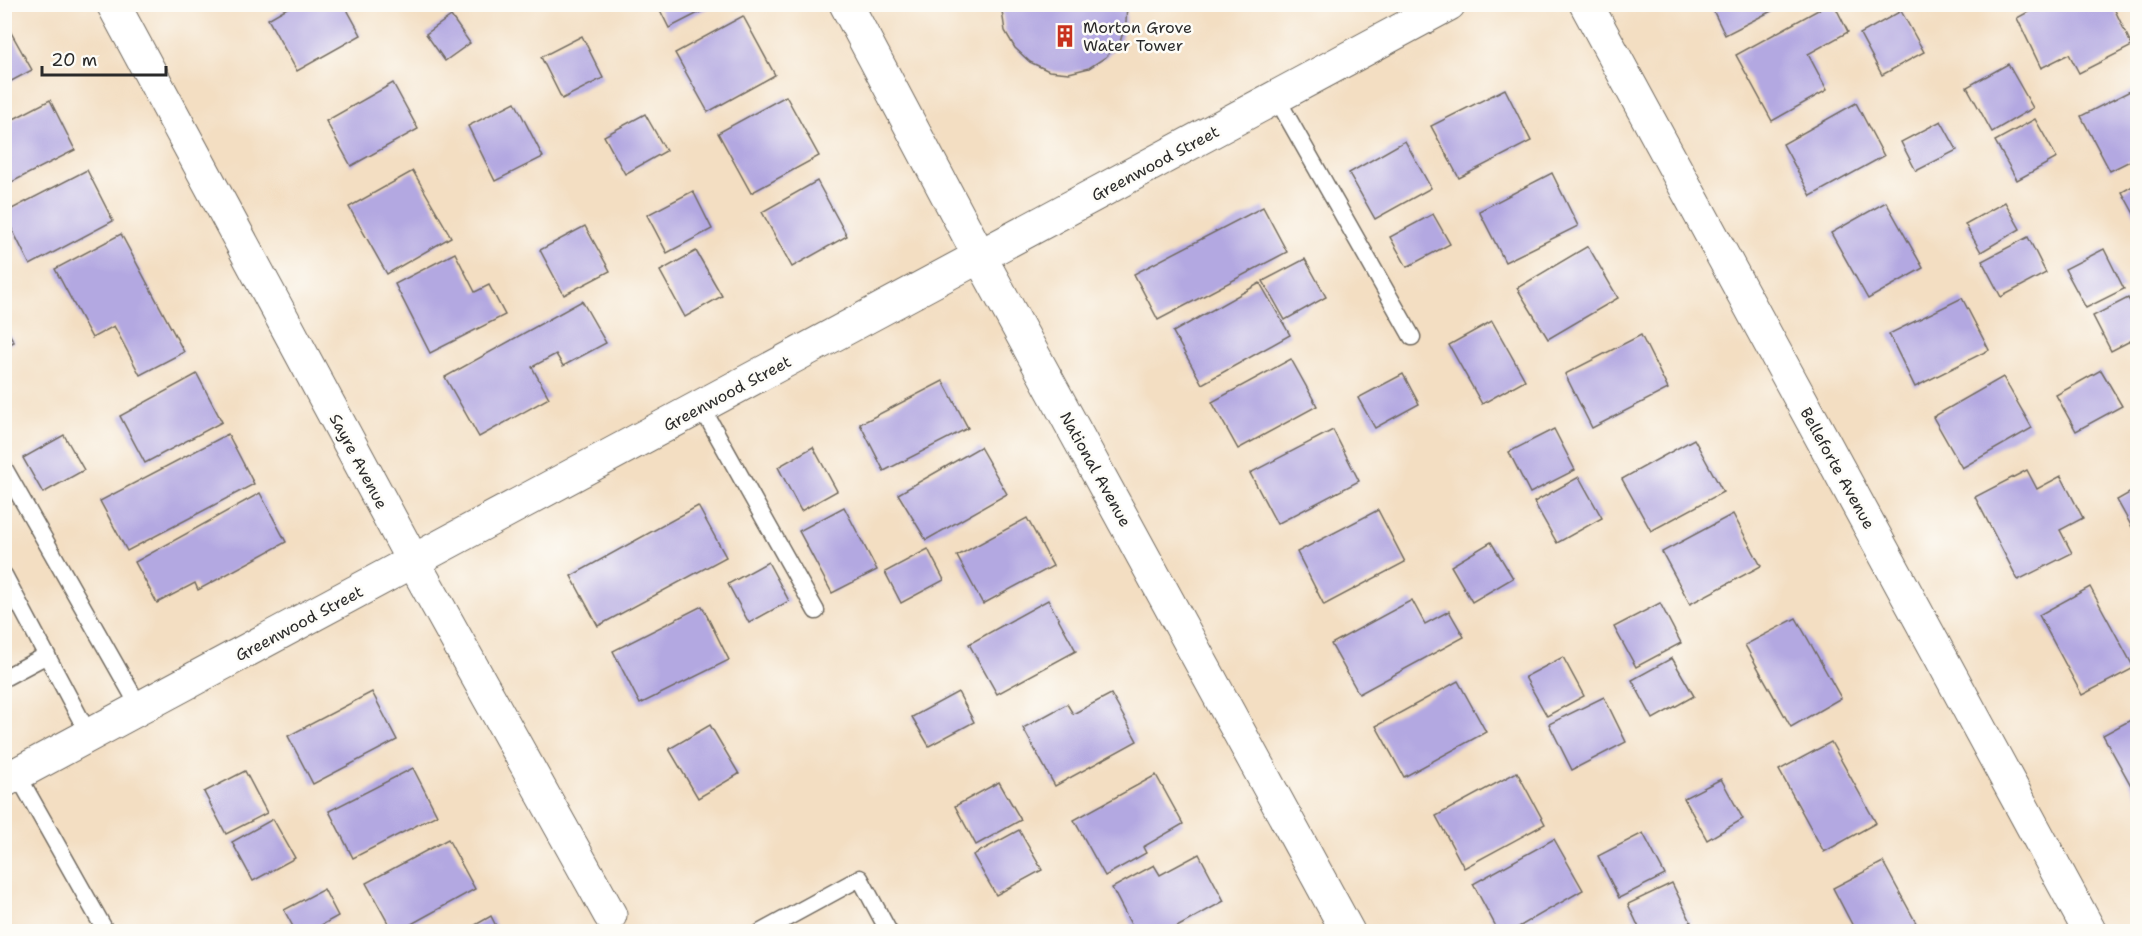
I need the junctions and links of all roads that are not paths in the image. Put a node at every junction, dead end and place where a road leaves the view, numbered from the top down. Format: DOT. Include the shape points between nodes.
graph roads {
  1 [pos="113,4"];
  2 [pos="846,4"];
  3 [pos="1449,4"];
  4 [pos="1586,4"];
  5 [pos="1276,97"];
  6 [pos="980,257"];
  7 [pos="1412,337"];
  8 [pos="701,406"];
  9 [pos="4,468"];
  10 [pos="413,561"];
  11 [pos="4,575"];
  12 [pos="816,611"];
  13 [pos="47,655"];
  14 [pos="4,678"];
  15 [pos="140,708"];
  16 [pos="89,735"];
  17 [pos="11,777"];
  18 [pos="610,915"];
  19 [pos="106,932"];
  20 [pos="761,932"];
  21 [pos="889,932"];
  22 [pos="1348,932"];
  23 [pos="2090,932"];
  1 -- 10 [label="street, Sayre Avenue"];
  2 -- 6 [label="street, National Avenue"];
  3 -- 5 [label="street, Greenwood Street"];
  4 -- 23 [label="street, Belleforte Avenue"];
  5 -- 6 [label="street, Greenwood Street"];
  5 -- 7 [label="lane"];
  6 -- 8 [label="street, Greenwood Street"];
  6 -- 22 [label="street, National Avenue"];
  8 -- 10 [label="street, Greenwood Street"];
  8 -- 12 [label="lane"];
  9 -- 15 [label="lane"];
  10 -- 15 [label="street, Greenwood Street"];
  10 -- 18 [label="street, Sayre Avenue"];
  11 -- 13 [label="lane"];
  13 -- 14 [label="lane"];
  13 -- 16 [label="lane"];
  15 -- 16 [label="street, Greenwood Street"];
  16 -- 17 [label="street, Greenwood Street"];
  17 -- 19 [label="lane"];
  20 -- 21 [label="lane" via="860,878"];
}
